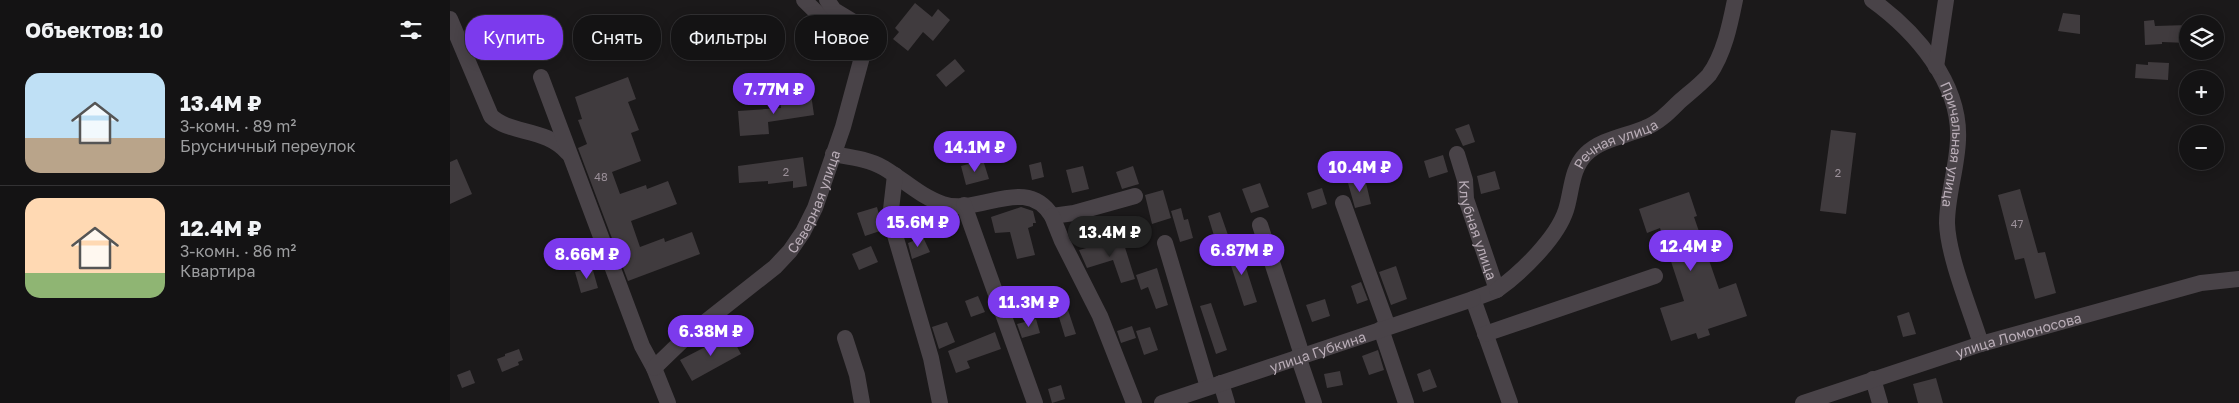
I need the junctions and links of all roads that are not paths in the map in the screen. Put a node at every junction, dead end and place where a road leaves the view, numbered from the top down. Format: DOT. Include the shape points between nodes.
graph roads {
  1 [pos="804,0"];
  2 [pos="827,0"];
  3 [pos="1735,0"];
  4 [pos="1872,0"];
  5 [pos="1946,0"];
  6 [pos="819,15"];
  7 [pos="842,15"];
  8 [pos="450,19"];
  9 [pos="861,60"];
  10 [pos="1936,67"];
  11 [pos="541,77"];
  12 [pos="570,154"];
  13 [pos="833,154"];
  14 [pos="1457,154"];
  15 [pos="895,175"];
  16 [pos="1135,196"];
  17 [pos="1343,203"];
  18 [pos="964,205"];
  19 [pos="1052,216"];
  20 [pos="1260,225"];
  21 [pos="1165,243"];
  22 [pos="1655,276"];
  23 [pos="2239,279"];
  24 [pos="1497,290"];
  25 [pos="1473,299"];
  26 [pos="1385,328"];
  27 [pos="1485,334"];
  28 [pos="845,338"];
  29 [pos="1981,344"];
  30 [pos="1300,356"];
  31 [pos="654,368"];
  32 [pos="1873,379"];
  33 [pos="1214,385"];
  34 [pos="668,403"];
  35 [pos="862,403"];
  36 [pos="940,403"];
  37 [pos="1035,403"];
  38 [pos="1134,403"];
  39 [pos="1162,403"];
  40 [pos="1228,403"];
  41 [pos="1314,403"];
  42 [pos="1406,403"];
  43 [pos="1510,403"];
  44 [pos="1802,403"];
  45 [pos="1880,403"];
  1 -- 6 [label="street"];
  2 -- 7 [label="street"];
  3 -- 24 [label="street, Речная улица" via="1716,63 1707,76 1653,124 1612,139 1586,154 1578,165 1566,212 1558,225 1522,270"];
  4 -- 10 [label="street, Причальная улица" via="1902,23"];
  5 -- 10 [label="street"];
  8 -- 12 [label="street" via="491,116 504,125 543,135"];
  9 -- 13 [label="street, Северная улица"];
  10 -- 29 [label="street, Причальная улица" via="1950,94 1959,125 1948,237"];
  11 -- 12 [label="street"];
  12 -- 31 [label="street" via="642,346"];
  13 -- 15 [label="street" via="874,162"];
  13 -- 31 [label="street, Северная улица" via="815,208 790,251 775,267 685,338"];
  14 -- 24 [label="street, Клубная улица" via="1465,180 1466,199"];
  15 -- 18 [label="street" via="929,198 944,204"];
  15 -- 36 [label="street" via="890,218 931,358"];
  16 -- 19 [label="street"];
  17 -- 26 [label="street"];
  18 -- 19 [label="street" via="1029,197 1046,206"];
  18 -- 37 [label="street"];
  19 -- 38 [label="street" via="1100,316"];
  20 -- 30 [label="street"];
  21 -- 33 [label="street"];
  22 -- 27 [label="street"];
  23 -- 29 [label="street, улица Ломоносова" via="2201,283"];
  24 -- 25 [label="street, Клубная улица"];
  25 -- 26 [label="street, улица Губкина"];
  25 -- 27 [label="street"];
  26 -- 30 [label="street, улица Губкина"];
  26 -- 42 [label="street"];
  27 -- 43 [label="street"];
  28 -- 35 [label="street"];
  29 -- 32 [label="street, улица Ломоносова"];
  30 -- 33 [label="street, улица Губкина"];
  30 -- 41 [label="street"];
  31 -- 34 [label="street"];
  32 -- 44 [label="street, улица Ломоносова"];
  32 -- 45 [label="street"];
  33 -- 39 [label="street, улица Губкина"];
  33 -- 40 [label="street"];
}
